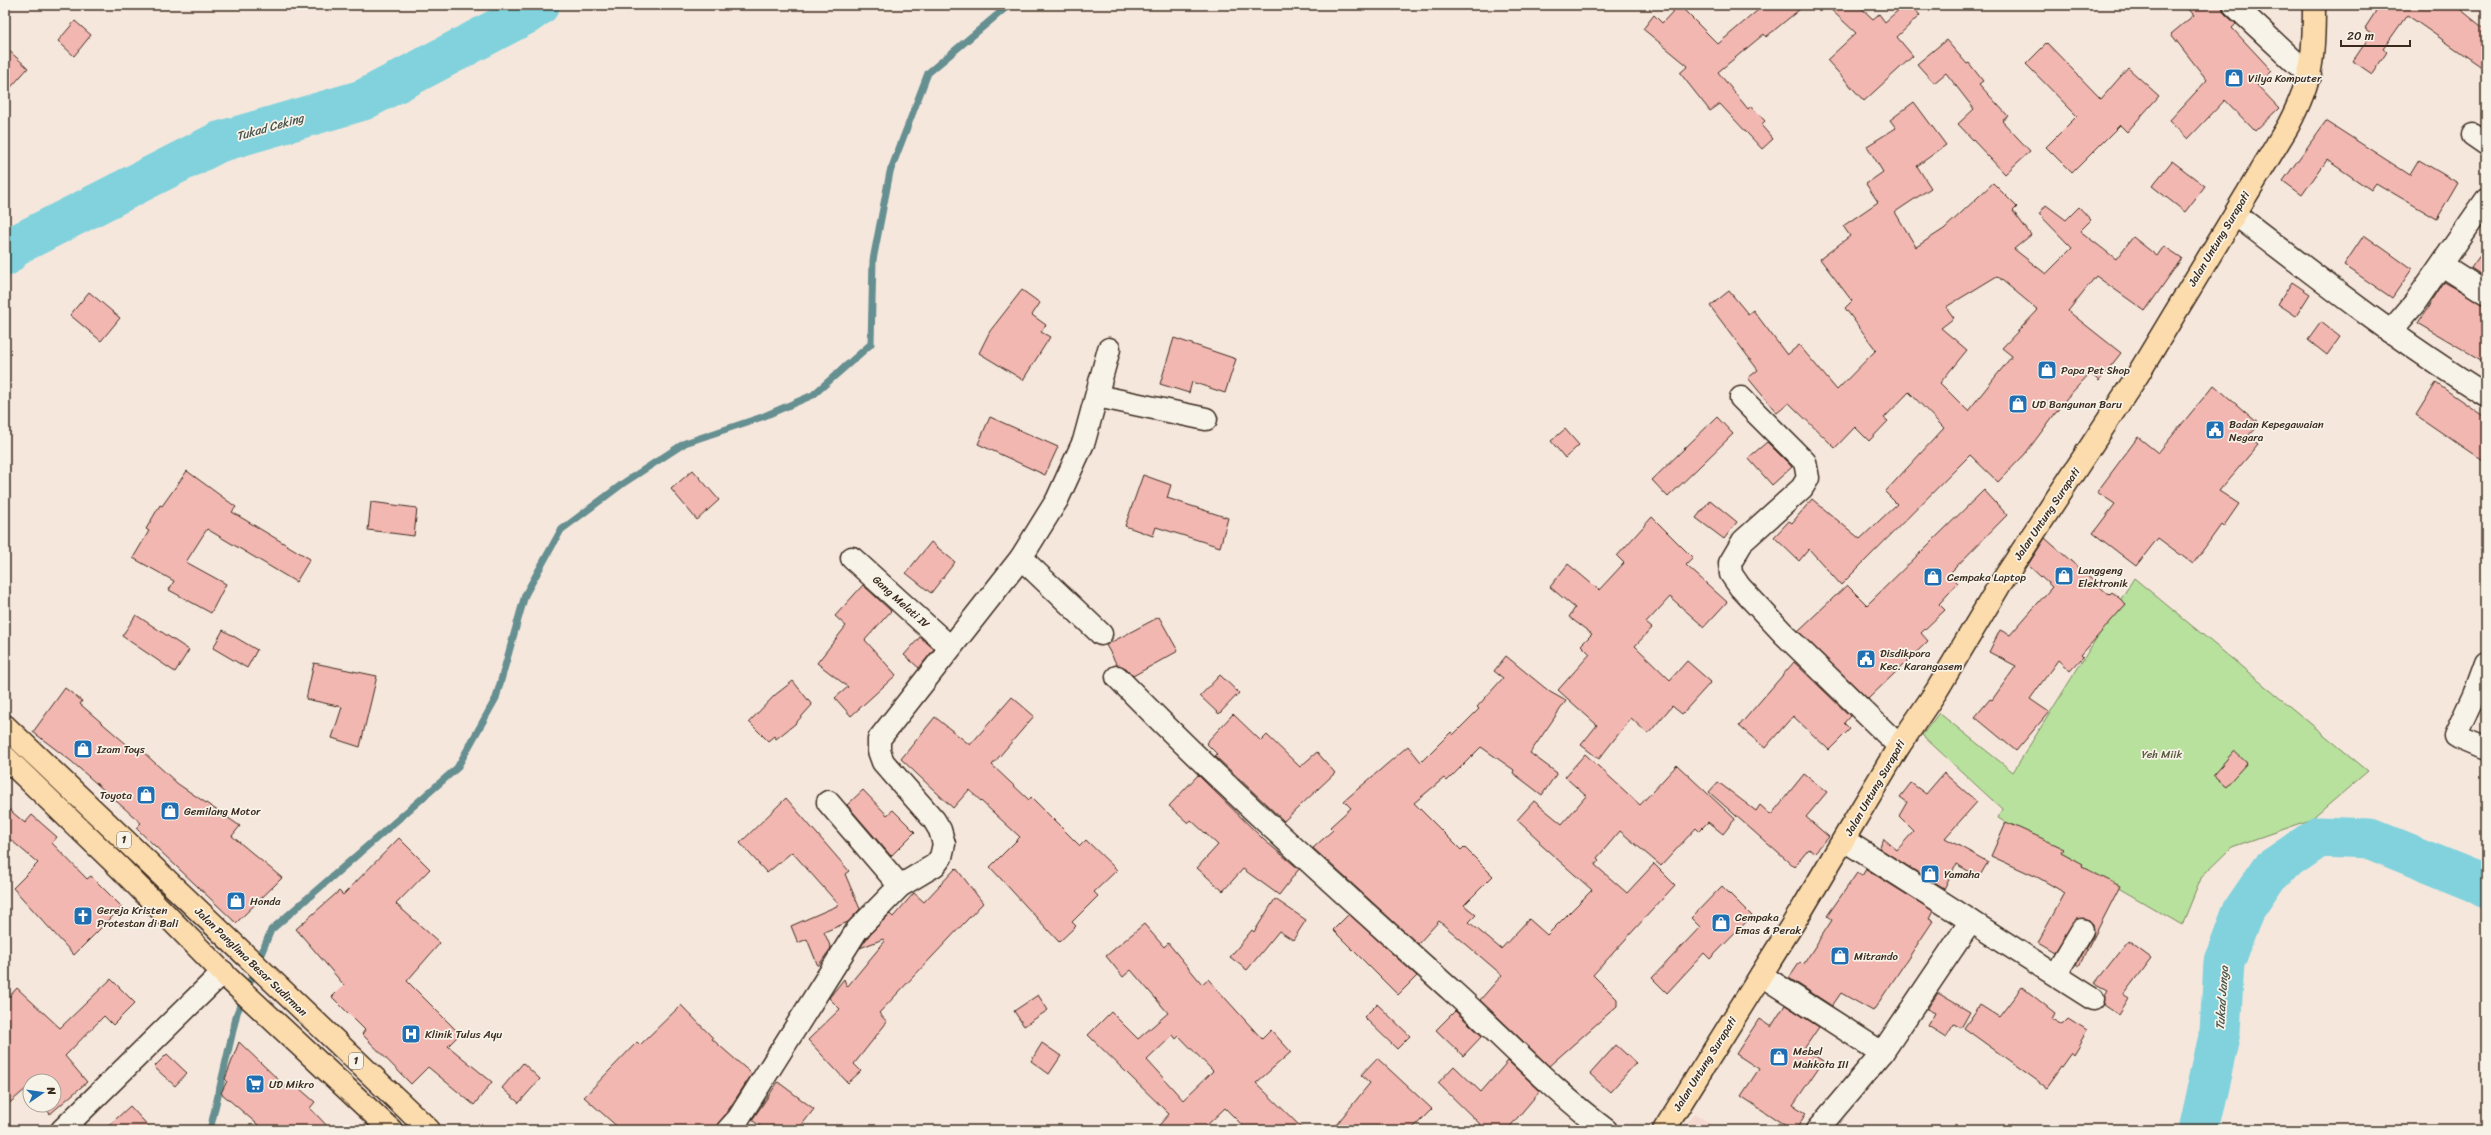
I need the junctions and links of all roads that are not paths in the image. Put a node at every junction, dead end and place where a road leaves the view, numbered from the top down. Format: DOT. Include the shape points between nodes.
graph roads {
  1 [pos="2234,5"];
  2 [pos="2314,5"];
  3 [pos="2310,76"];
  4 [pos="2486,200"];
  5 [pos="2235,214"];
  6 [pos="2442,265"];
  7 [pos="2486,293"];
  8 [pos="2390,332"];
  9 [pos="1109,349"];
  10 [pos="2486,395"];
  11 [pos="1097,396"];
  12 [pos="1741,398"];
  13 [pos="1206,419"];
  14 [pos="852,558"];
  15 [pos="1020,558"];
  16 [pos="1101,634"];
  17 [pos="950,647"];
  18 [pos="2486,662"];
  19 [pos="1117,677"];
  20 [pos="5,726"];
  21 [pos="1899,746"];
  22 [pos="2486,749"];
  23 [pos="5,757"];
  24 [pos="828,802"];
  25 [pos="1844,840"];
  26 [pos="900,886"];
  27 [pos="1971,921"];
  28 [pos="2082,930"];
  29 [pos="1761,974"];
  30 [pos="2056,974"];
  31 [pos="226,975"];
  32 [pos="290,999"];
  33 [pos="2093,999"];
  34 [pos="274,1019"];
  35 [pos="1882,1053"];
  36 [pos="62,1130"];
  37 [pos="391,1130"];
  38 [pos="428,1130"];
  39 [pos="728,1130"];
  40 [pos="1606,1130"];
  41 [pos="1664,1130"];
  42 [pos="1817,1130"];
  1 -- 3 [label="street"];
  2 -- 3 [label="highway, Jalan Untung Surapati" via="2314,53"];
  3 -- 5 [label="highway, Jalan Untung Surapati" via="2288,126"];
  4 -- 6 [label="street"];
  5 -- 8 [label="street"];
  5 -- 21 [label="highway, Jalan Untung Surapati" via="2137,376"];
  6 -- 7 [label="street"];
  6 -- 8 [label="street"];
  8 -- 10 [label="street"];
  9 -- 11 [label="street"];
  11 -- 13 [label="street"];
  11 -- 15 [label="street" via="1084,441 1057,500"];
  12 -- 21 [label="street" via="1805,462 1808,478 1802,488 1743,541 1730,563 1731,574 1782,633"];
  14 -- 17 [label="street, Gang Melati IV"];
  15 -- 16 [label="street"];
  15 -- 17 [label="street"];
  17 -- 26 [label="street" via="879,739 879,751 883,762 934,820 944,844 941,857 935,865"];
  18 -- 22 [label="street" via="2455,736"];
  19 -- 40 [label="street" via="1280,836 1453,992 1545,1080"];
  20 -- 32 [label="highway, Jalan Panglima Besar Sudirman / 1"];
  21 -- 25 [label="highway, Jalan Untung Surapati"];
  23 -- 31 [label="highway, 1"];
  24 -- 26 [label="street"];
  25 -- 27 [label="street"];
  25 -- 29 [label="highway, Jalan Untung Surapati"];
  26 -- 39 [label="street" via="857,930 738,1119"];
  27 -- 30 [label="street"];
  27 -- 35 [label="street"];
  28 -- 30 [label="street"];
  29 -- 35 [label="street"];
  29 -- 41 [label="highway, Jalan Untung Surapati"];
  30 -- 33 [label="street"];
  31 -- 34 [label="highway, 1"];
  31 -- 36 [label="street"];
  32 -- 34 [label="highway"];
  32 -- 38 [label="highway, Jalan Panglima Besar Sudirman / 1"];
  34 -- 37 [label="highway, 1"];
  35 -- 42 [label="street"];
}
